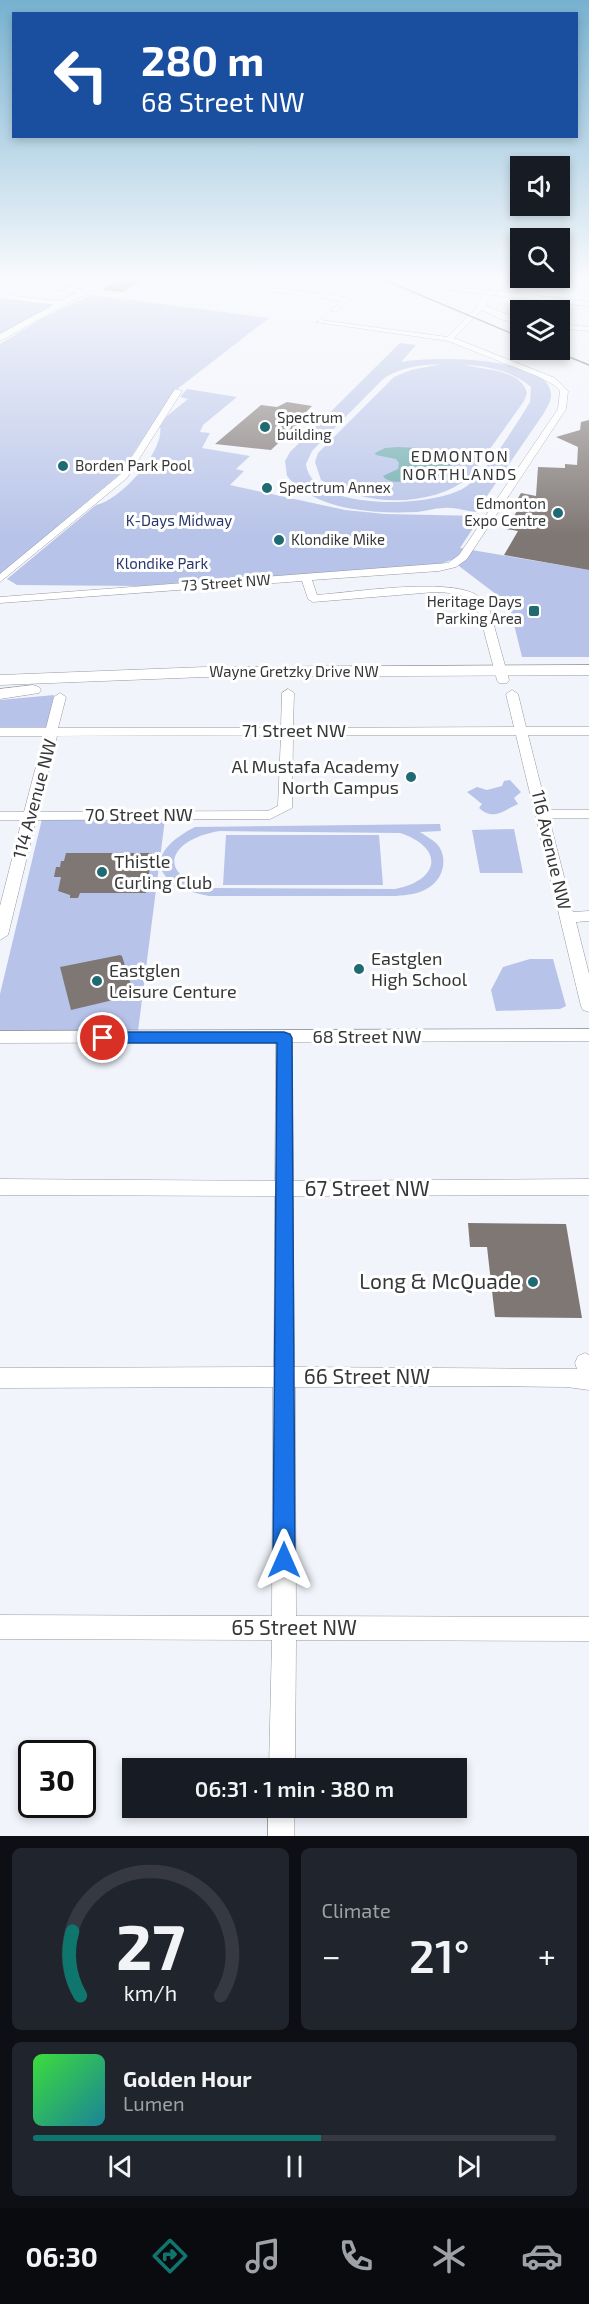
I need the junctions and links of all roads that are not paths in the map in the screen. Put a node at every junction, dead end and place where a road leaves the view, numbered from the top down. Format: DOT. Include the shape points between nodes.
graph roads {
  1 [pos="514,365"];
  2 [pos="178,392"];
  3 [pos="306,578"];
  4 [pos="0,579"];
  5 [pos="0,600"];
  6 [pos="589,670"];
  7 [pos="0,675"];
  8 [pos="0,680"];
  9 [pos="589,680"];
  10 [pos="506,682"];
  11 [pos="68,686"];
  12 [pos="0,688"];
  13 [pos="288,693"];
  14 [pos="0,694"];
  15 [pos="53,731"];
  16 [pos="287,731"];
  17 [pos="523,731"];
  18 [pos="589,731"];
  19 [pos="0,732"];
  20 [pos="543,814"];
  21 [pos="589,814"];
  22 [pos="0,816"];
  23 [pos="30,816"];
  24 [pos="2,915"];
  25 [pos="589,916"];
  26 [pos="568,917"];
  27 [pos="0,935"];
  28 [pos="589,1006"];
  29 [pos="589,1035"];
  30 [pos="0,1038"];
  31 [pos="284,1038"];
  32 [pos="0,1187"];
  33 [pos="589,1187"];
  34 [pos="284,1188"];
  35 [pos="588,1369"];
  36 [pos="0,1378"];
  37 [pos="285,1378"];
  38 [pos="0,1627"];
  39 [pos="284,1628"];
  40 [pos="589,1629"];
  41 [pos="282,1758"];
  42 [pos="281,1818"];
  43 [pos="281,1836"];
  1 -- 3 [label="street, 73 Street NW" via="552,380 564,390 566,400 467,552 452,565"];
  2 -- 4 [label="street" via="126,474"];
  3 -- 5 [label="street, 73 Street NW"];
  3 -- 10 [label="street, 116 Avenue NW" via="313,599 435,589 465,594 483,606"];
  6 -- 10 [label="main road, Wayne Gretzky Drive NW"];
  7 -- 11 [label="main road"];
  8 -- 11 [label="main road, Wayne Gretzky Drive NW"];
  9 -- 10 [label="main road, Wayne Gretzky Drive NW"];
  10 -- 11 [label="main road, Wayne Gretzky Drive NW" via="177,681"];
  10 -- 17 [label="street, 116 Avenue NW"];
  11 -- 12 [label="main road, Wayne Gretzky Drive NW"];
  11 -- 14 [label="main road"];
  11 -- 15 [label="street, 114 Avenue NW"];
  13 -- 16 [label="street"];
  15 -- 16 [label="street, 71 Street NW"];
  15 -- 19 [label="street, 71 Street NW"];
  15 -- 23 [label="street, 114 Avenue NW"];
  16 -- 17 [label="street, 71 Street NW"];
  16 -- 23 [label="street, 70 Street NW" via="285,808 279,813"];
  17 -- 18 [label="street, 71 Street NW"];
  17 -- 20 [label="street, 116 Avenue NW"];
  20 -- 21 [label="street"];
  20 -- 26 [label="street, 116 Avenue NW"];
  22 -- 23 [label="street, 70 Street NW"];
  23 -- 24 [label="street, 114 Avenue NW"];
  24 -- 27 [label="street, 114 Avenue NW"];
  25 -- 26 [label="street"];
  26 -- 28 [label="street, 116 Avenue NW"];
  29 -- 31 [label="street, 68 Street NW"];
  30 -- 31 [label="street, 68 Street NW"];
  31 -- 34 [label="street"];
  32 -- 34 [label="street, 67 Street NW"];
  33 -- 34 [label="street, 67 Street NW"];
  34 -- 37 [label="street"];
  35 -- 37 [label="street, 66 Street NW" via="567,1377"];
  36 -- 37 [label="street, 66 Street NW"];
  37 -- 39 [label="street"];
  38 -- 39 [label="street, 65 Street NW"];
  39 -- 40 [label="street, 65 Street NW"];
  39 -- 41 [label="street"];
  42 -- 43 [label="street"];
}
